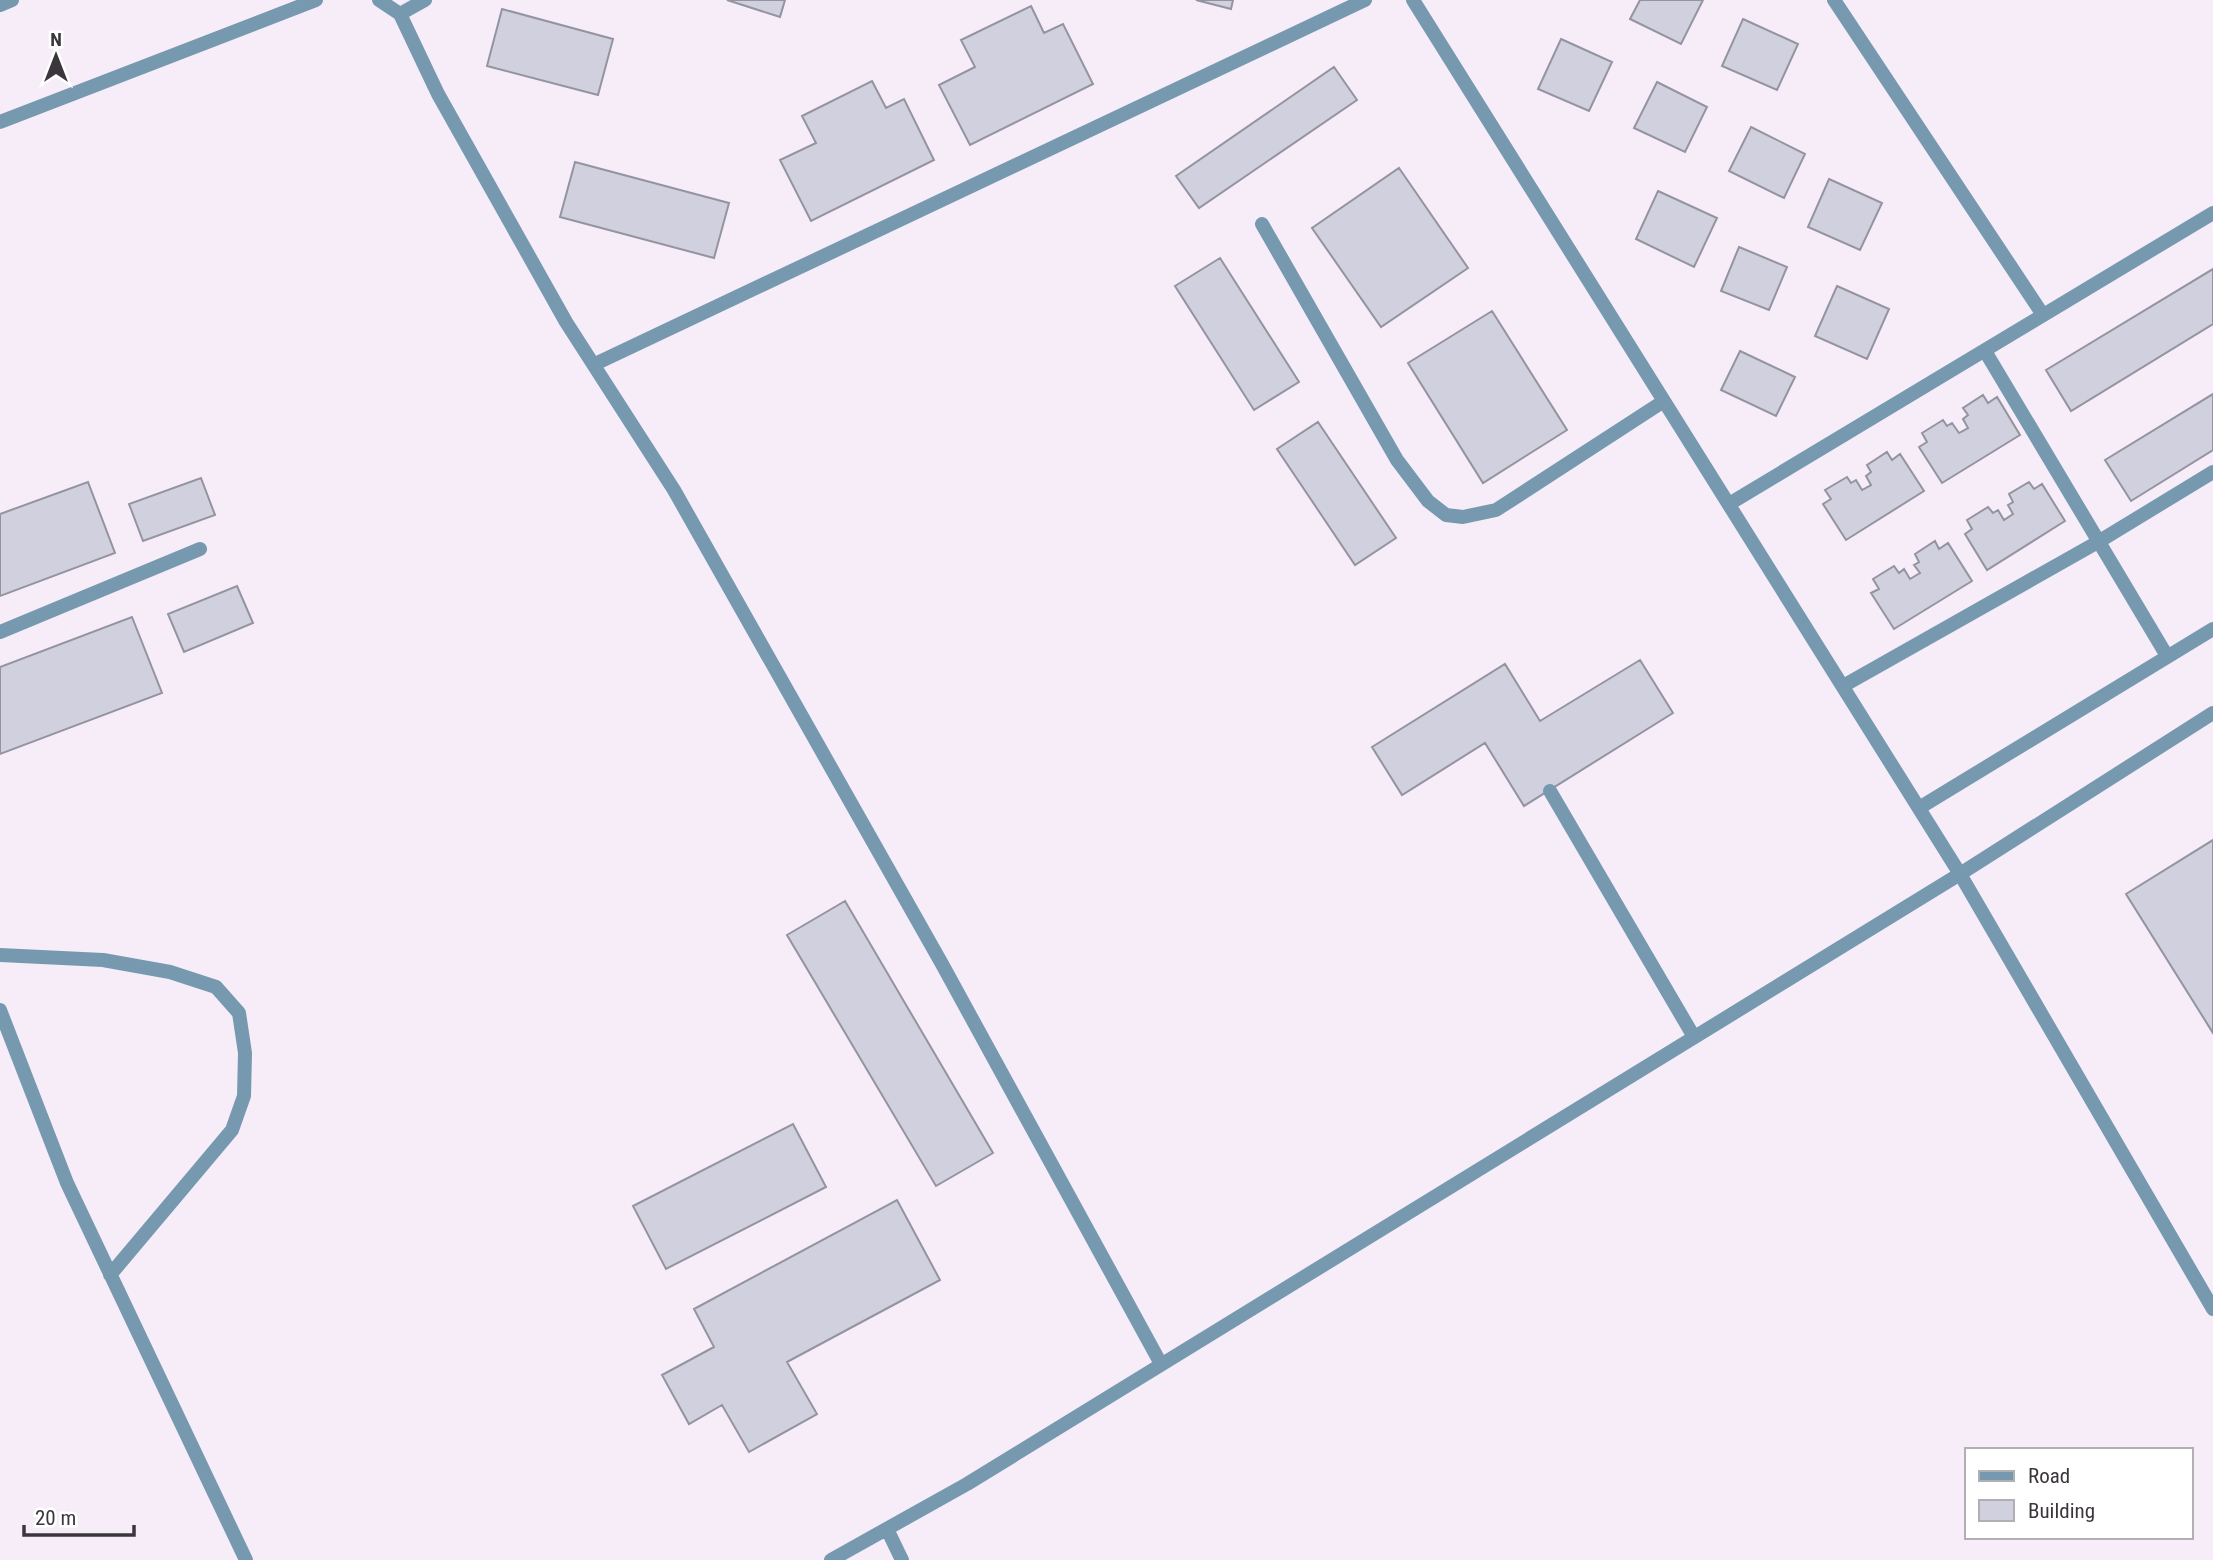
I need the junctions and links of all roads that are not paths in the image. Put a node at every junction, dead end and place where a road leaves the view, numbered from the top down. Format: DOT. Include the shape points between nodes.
graph roads {
  1 [pos="12,0"];
  2 [pos="316,0"];
  3 [pos="379,0"];
  4 [pos="425,0"];
  5 [pos="1365,0"];
  6 [pos="1413,0"];
  7 [pos="1834,0"];
  8 [pos="0,5"];
  9 [pos="400,14"];
  10 [pos="0,122"];
  11 [pos="2213,213"];
  12 [pos="1262,224"];
  13 [pos="2043,315"];
  14 [pos="1984,351"];
  15 [pos="595,364"];
  16 [pos="1664,401"];
  17 [pos="2213,472"];
  18 [pos="1729,504"];
  19 [pos="2098,542"];
  20 [pos="200,549"];
  21 [pos="2213,629"];
  22 [pos="0,632"];
  23 [pos="2167,656"];
  24 [pos="1843,687"];
  25 [pos="2213,713"];
  26 [pos="1550,791"];
  27 [pos="1919,808"];
  28 [pos="1960,874"];
  29 [pos="0,955"];
  30 [pos="0,1010"];
  31 [pos="1694,1037"];
  32 [pos="110,1275"];
  33 [pos="2213,1309"];
  34 [pos="1161,1364"];
  35 [pos="887,1529"];
  36 [pos="246,1560"];
  37 [pos="831,1560"];
  38 [pos="902,1560"];
  1 -- 8 [label="street"];
  2 -- 10 [label="street"];
  3 -- 9 [label="street"];
  4 -- 9 [label="street"];
  5 -- 15 [label="street"];
  6 -- 16 [label="street"];
  7 -- 13 [label="street"];
  9 -- 15 [label="street" via="444,106 566,323"];
  11 -- 13 [label="street"];
  12 -- 16 [label="street" via="1397,460 1428,500 1446,514 1463,517 1496,510"];
  13 -- 14 [label="street"];
  14 -- 18 [label="street"];
  14 -- 19 [label="street"];
  15 -- 34 [label="street" via="716,563"];
  16 -- 18 [label="street"];
  17 -- 19 [label="street"];
  18 -- 24 [label="street"];
  19 -- 23 [label="street"];
  19 -- 24 [label="street"];
  20 -- 22 [label="street"];
  21 -- 23 [label="street"];
  23 -- 27 [label="street"];
  24 -- 27 [label="street"];
  25 -- 28 [label="street"];
  26 -- 31 [label="street"];
  27 -- 28 [label="street"];
  28 -- 31 [label="street"];
  28 -- 33 [label="street"];
  29 -- 32 [label="street" via="103,960 170,972 216,988 239,1013 245,1053 244,1096 232,1130"];
  30 -- 32 [label="street" via="66,1183"];
  31 -- 34 [label="street"];
  32 -- 36 [label="street"];
  34 -- 35 [label="street"];
  35 -- 37 [label="street"];
  35 -- 38 [label="street"];
}
